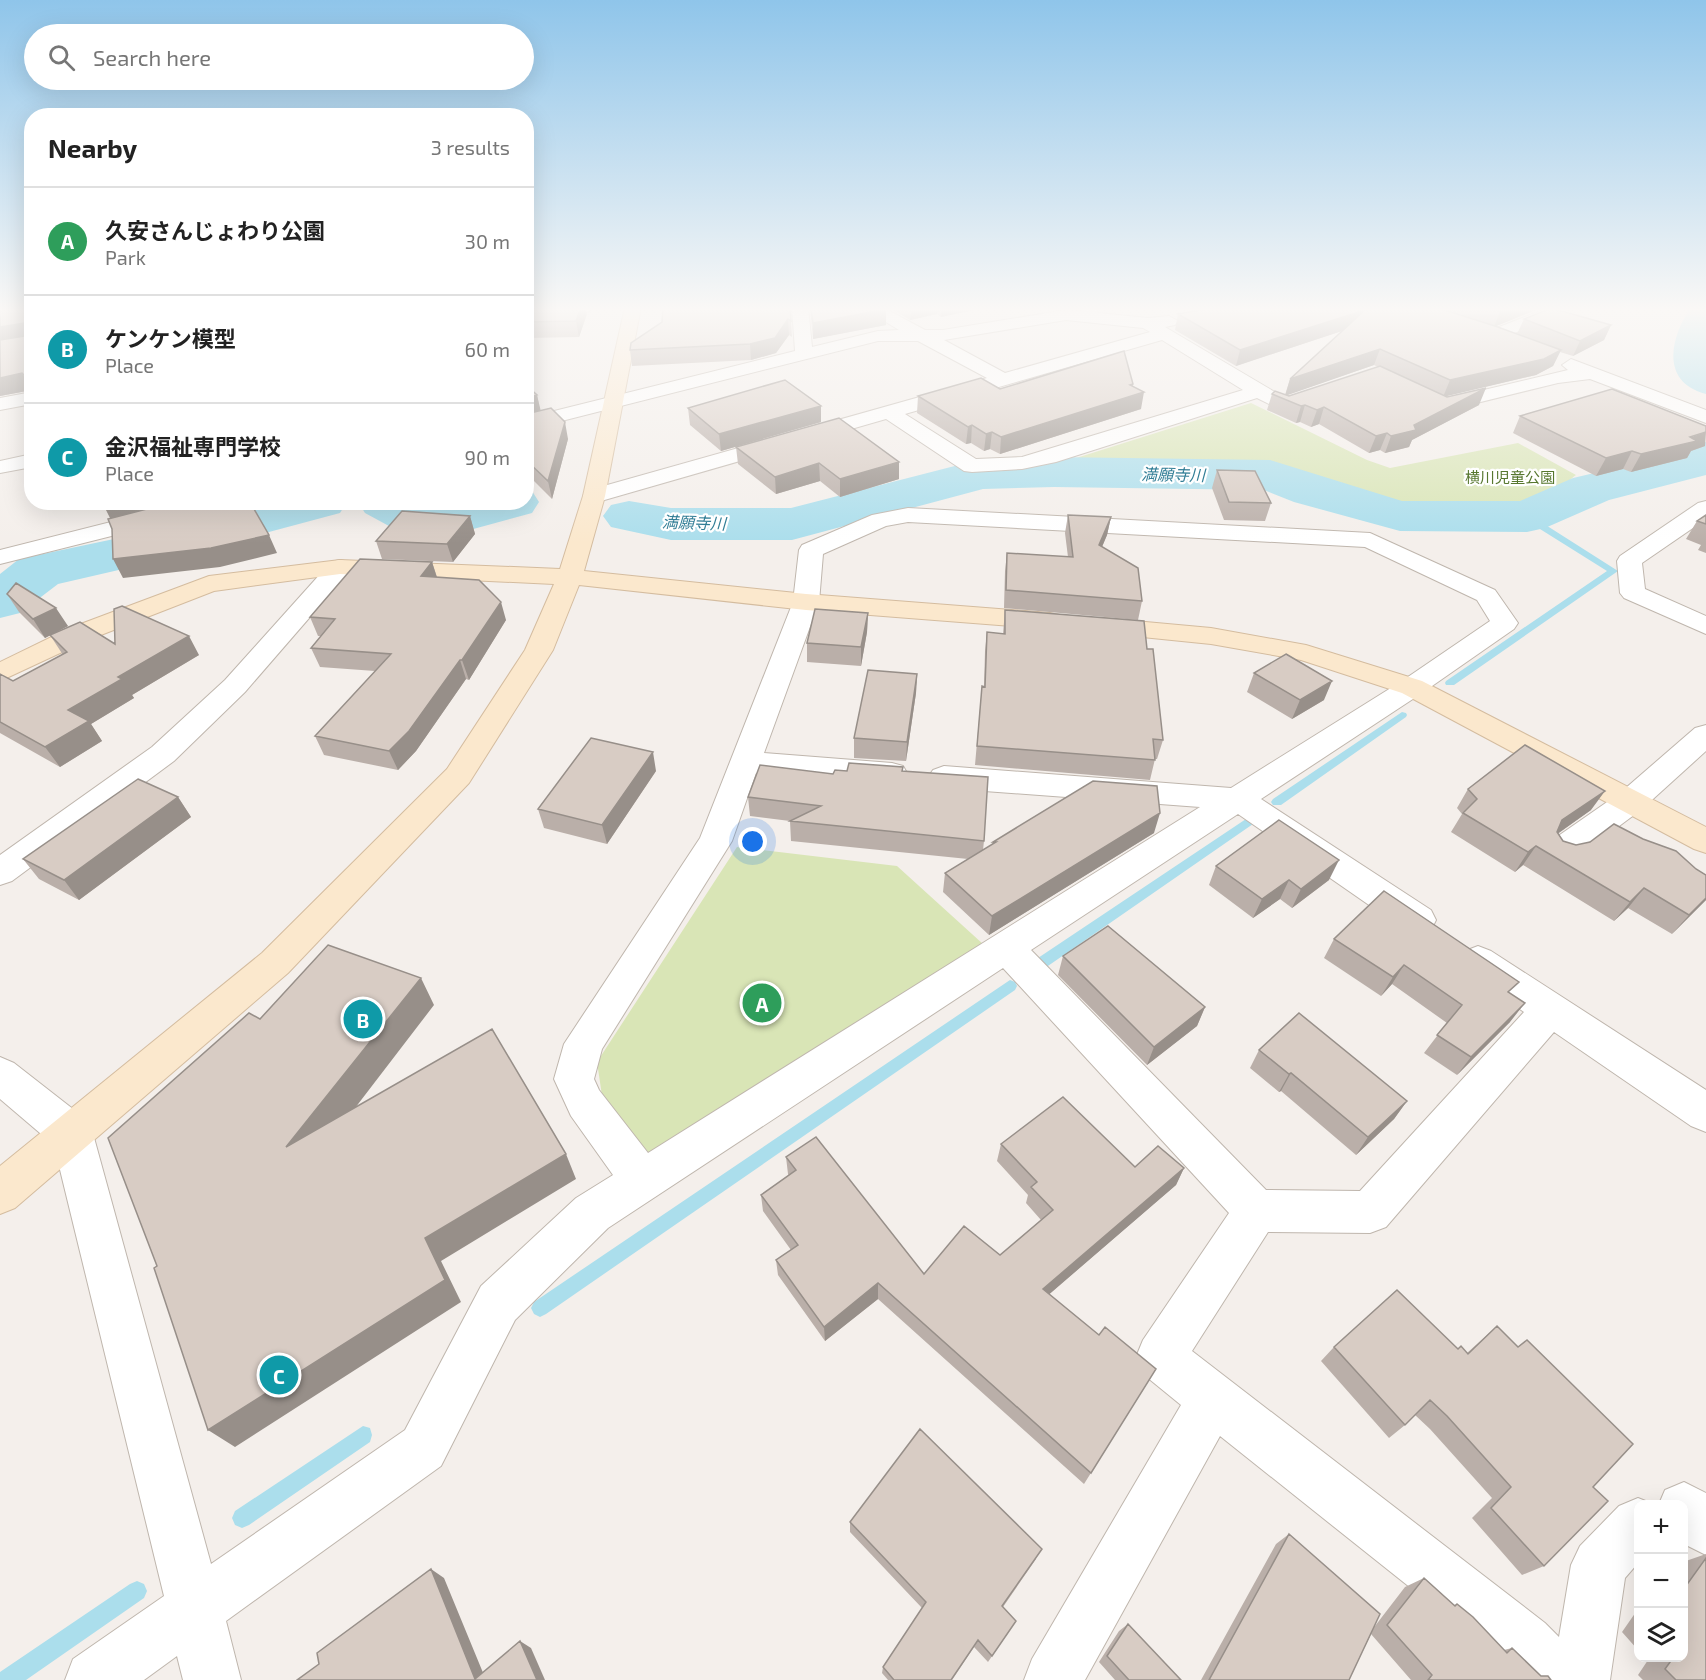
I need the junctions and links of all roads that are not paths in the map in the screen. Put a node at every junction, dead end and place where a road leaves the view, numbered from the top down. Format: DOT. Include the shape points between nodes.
graph roads {
  1 [pos="619,385"];
  2 [pos="677,385"];
  3 [pos="984,385"];
  4 [pos="1250,385"];
  5 [pos="1524,385"];
  6 [pos="1624,385"];
  7 [pos="1259,391"];
  8 [pos="1324,391"];
  9 [pos="1422,397"];
  10 [pos="24,400"];
  11 [pos="616,400"];
  12 [pos="0,404"];
  13 [pos="888,412"];
  14 [pos="1706,417"];
  15 [pos="534,422"];
  16 [pos="24,462"];
  17 [pos="0,467"];
  18 [pos="594,496"];
  19 [pos="1706,508"];
  20 [pos="187,510"];
  21 [pos="0,557"];
  22 [pos="340,567"];
  23 [pos="570,577"];
  24 [pos="806,602"];
  25 [pos="1706,627"];
  26 [pos="0,673"];
  27 [pos="1412,687"];
  28 [pos="1706,735"];
  29 [pos="745,762"];
  30 [pos="1238,799"];
  31 [pos="1632,801"];
  32 [pos="1706,841"];
  33 [pos="1563,850"];
  34 [pos="0,872"];
  35 [pos="1006,947"];
  36 [pos="1551,1009"];
  37 [pos="0,1075"];
  38 [pos="1706,1113"];
  39 [pos="72,1134"];
  40 [pos="643,1180"];
  41 [pos="0,1194"];
  42 [pos="1256,1211"];
  43 [pos="1213,1398"];
  44 [pos="1688,1513"];
  45 [pos="1706,1528"];
  46 [pos="1634,1529"];
  47 [pos="195,1608"];
  48 [pos="94,1680"];
  49 [pos="212,1680"];
  50 [pos="1053,1680"];
  51 [pos="1560,1680"];
  52 [pos="1581,1680"];
  1 -- 11 [label="street"];
  2 -- 11 [label="street"];
  3 -- 13 [label="street"];
  4 -- 7 [label="street"];
  5 -- 9 [label="street" via="1441,406"];
  6 -- 14 [label="street"];
  7 -- 8 [label="street" via="1283,405"];
  7 -- 13 [label="street" via="1048,457 972,466"];
  10 -- 12 [label="street"];
  11 -- 15 [label="street"];
  11 -- 18 [label="street"];
  13 -- 18 [label="street"];
  16 -- 17 [label="street"];
  18 -- 23 [label="street"];
  19 -- 25 [label="street" via="1629,561 1633,593"];
  20 -- 21 [label="street"];
  22 -- 23 [label="street"];
  22 -- 26 [label="street" via="209,584 79,634"];
  22 -- 34 [label="street" via="235,686 163,754"];
  23 -- 24 [label="street"];
  23 -- 39 [label="street" via="539,650 458,776 275,963"];
  24 -- 27 [label="street" via="1211,636 1306,653"];
  24 -- 27 [label="street" via="811,550 880,520 908,515 1370,540 1486,595 1505,623"];
  24 -- 29 [label="street"];
  27 -- 30 [label="street"];
  27 -- 31 [label="street"];
  28 -- 31 [label="street"];
  29 -- 30 [label="street"];
  29 -- 40 [label="street" via="715,841 584,1044 574,1079 585,1103"];
  30 -- 35 [label="street"];
  30 -- 36 [label="street"];
  31 -- 32 [label="street"];
  31 -- 33 [label="street"];
  35 -- 40 [label="street"];
  35 -- 42 [label="street"];
  36 -- 38 [label="street"];
  36 -- 42 [label="street" via="1370,1212"];
  37 -- 39 [label="street"];
  39 -- 41 [label="street"];
  39 -- 47 [label="street"];
  40 -- 47 [label="street" via="592,1213 498,1303 423,1448"];
  42 -- 43 [label="street" via="1160,1357"];
  43 -- 50 [label="street"];
  43 -- 51 [label="street" via="1525,1643"];
  44 -- 45 [label="street"];
  46 -- 52 [label="street" via="1599,1565"];
  47 -- 48 [label="street"];
  47 -- 49 [label="street"];
}
